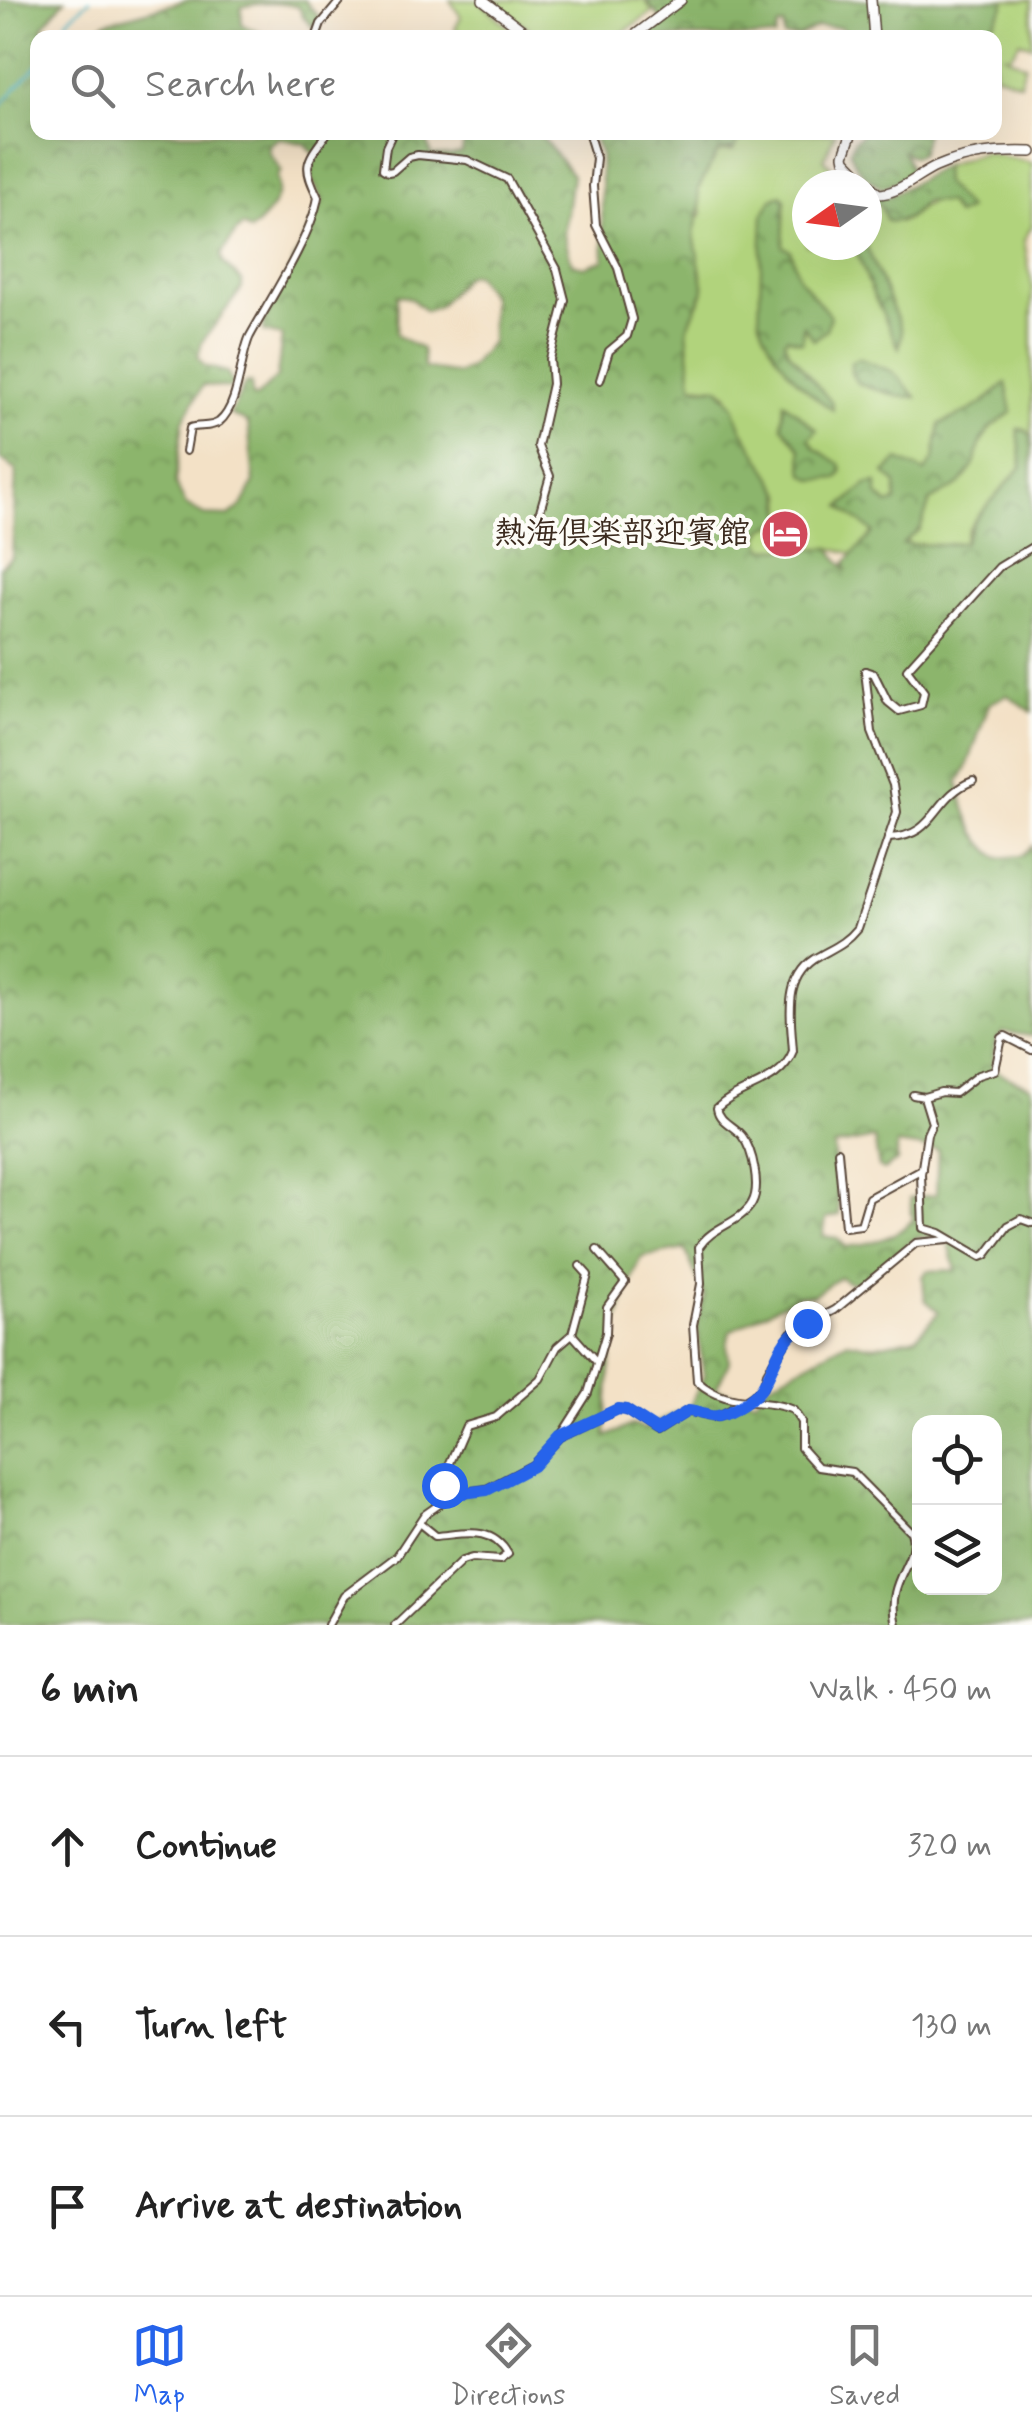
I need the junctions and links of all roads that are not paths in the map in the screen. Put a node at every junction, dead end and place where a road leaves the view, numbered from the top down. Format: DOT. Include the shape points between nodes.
graph roads {
  1 [pos="340,0"];
  2 [pos="681,0"];
  3 [pos="870,0"];
  4 [pos="490,2"];
  5 [pos="319,30"];
  6 [pos="523,30"];
  7 [pos="642,30"];
  8 [pos="873,30"];
  9 [pos="323,140"];
  10 [pos="390,140"];
  11 [pos="590,140"];
  12 [pos="849,140"];
  13 [pos="1032,152"];
  14 [pos="600,380"];
  15 [pos="186,451"];
  16 [pos="543,524"];
  17 [pos="1032,548"];
  18 [pos="973,781"];
  19 [pos="888,838"];
  20 [pos="1032,1050"];
  21 [pos="913,1096"];
  22 [pos="924,1097"];
  23 [pos="838,1150"];
  24 [pos="922,1169"];
  25 [pos="1032,1223"];
  26 [pos="948,1240"];
  27 [pos="597,1250"];
  28 [pos="580,1266"];
  29 [pos="572,1334"];
  30 [pos="596,1361"];
  31 [pos="744,1403"];
  32 [pos="560,1436"];
  33 [pos="454,1494"];
  34 [pos="419,1524"];
  35 [pos="328,1625"];
  36 [pos="395,1625"];
  37 [pos="896,1625"];
  1 -- 5 [label="street"];
  2 -- 7 [label="street"];
  3 -- 8 [label="street"];
  4 -- 6 [label="street"];
  9 -- 15 [label="street" via="306,168 318,197 310,226 248,339 241,380 222,418 190,428"];
  10 -- 16 [label="street" via="382,164 388,172 418,155 468,160 506,179 558,269 566,300 538,446 550,476"];
  11 -- 14 [label="street" via="596,225 616,262 632,318 627,336 609,351"];
  12 -- 13 [label="street" via="846,160 878,194 958,159 995,150"];
  17 -- 19 [label="street" via="999,567 907,668 924,692 920,705 899,711 865,671 872,732 896,798"];
  18 -- 19 [label="street" via="952,792 919,832"];
  19 -- 31 [label="street" via="858,928 794,982 790,1059 781,1072 717,1108 745,1140 757,1186 746,1210 698,1247 696,1382"];
  20 -- 22 [label="street" via="1005,1036 994,1070 955,1093"];
  21 -- 22 [label="street"];
  22 -- 24 [label="street" via="932,1123"];
  23 -- 24 [label="street" via="845,1227 861,1226 869,1198"];
  24 -- 26 [label="street" via="923,1228"];
  25 -- 26 [label="street" via="1022,1219 1008,1226 986,1256"];
  26 -- 31 [label="street" via="916,1243 835,1310 791,1333 764,1386"];
  27 -- 30 [label="street" via="625,1282 606,1307"];
  28 -- 29 [label="street" via="588,1275"];
  29 -- 30 [label="street"];
  29 -- 33 [label="street" via="526,1392 496,1417 466,1426 444,1478"];
  30 -- 32 [label="street" via="588,1393"];
  31 -- 32 [label="street" via="712,1417 688,1411 657,1430 618,1409"];
  31 -- 37 [label="street" via="793,1410 801,1422 801,1448 818,1467 852,1472 912,1532 912,1552 892,1597"];
  32 -- 33 [label="street" via="533,1466 487,1490"];
  33 -- 34 [label="street"];
  34 -- 35 [label="street" via="398,1556 344,1596"];
  34 -- 36 [label="street" via="434,1536 481,1532 508,1554 462,1561"];
}
